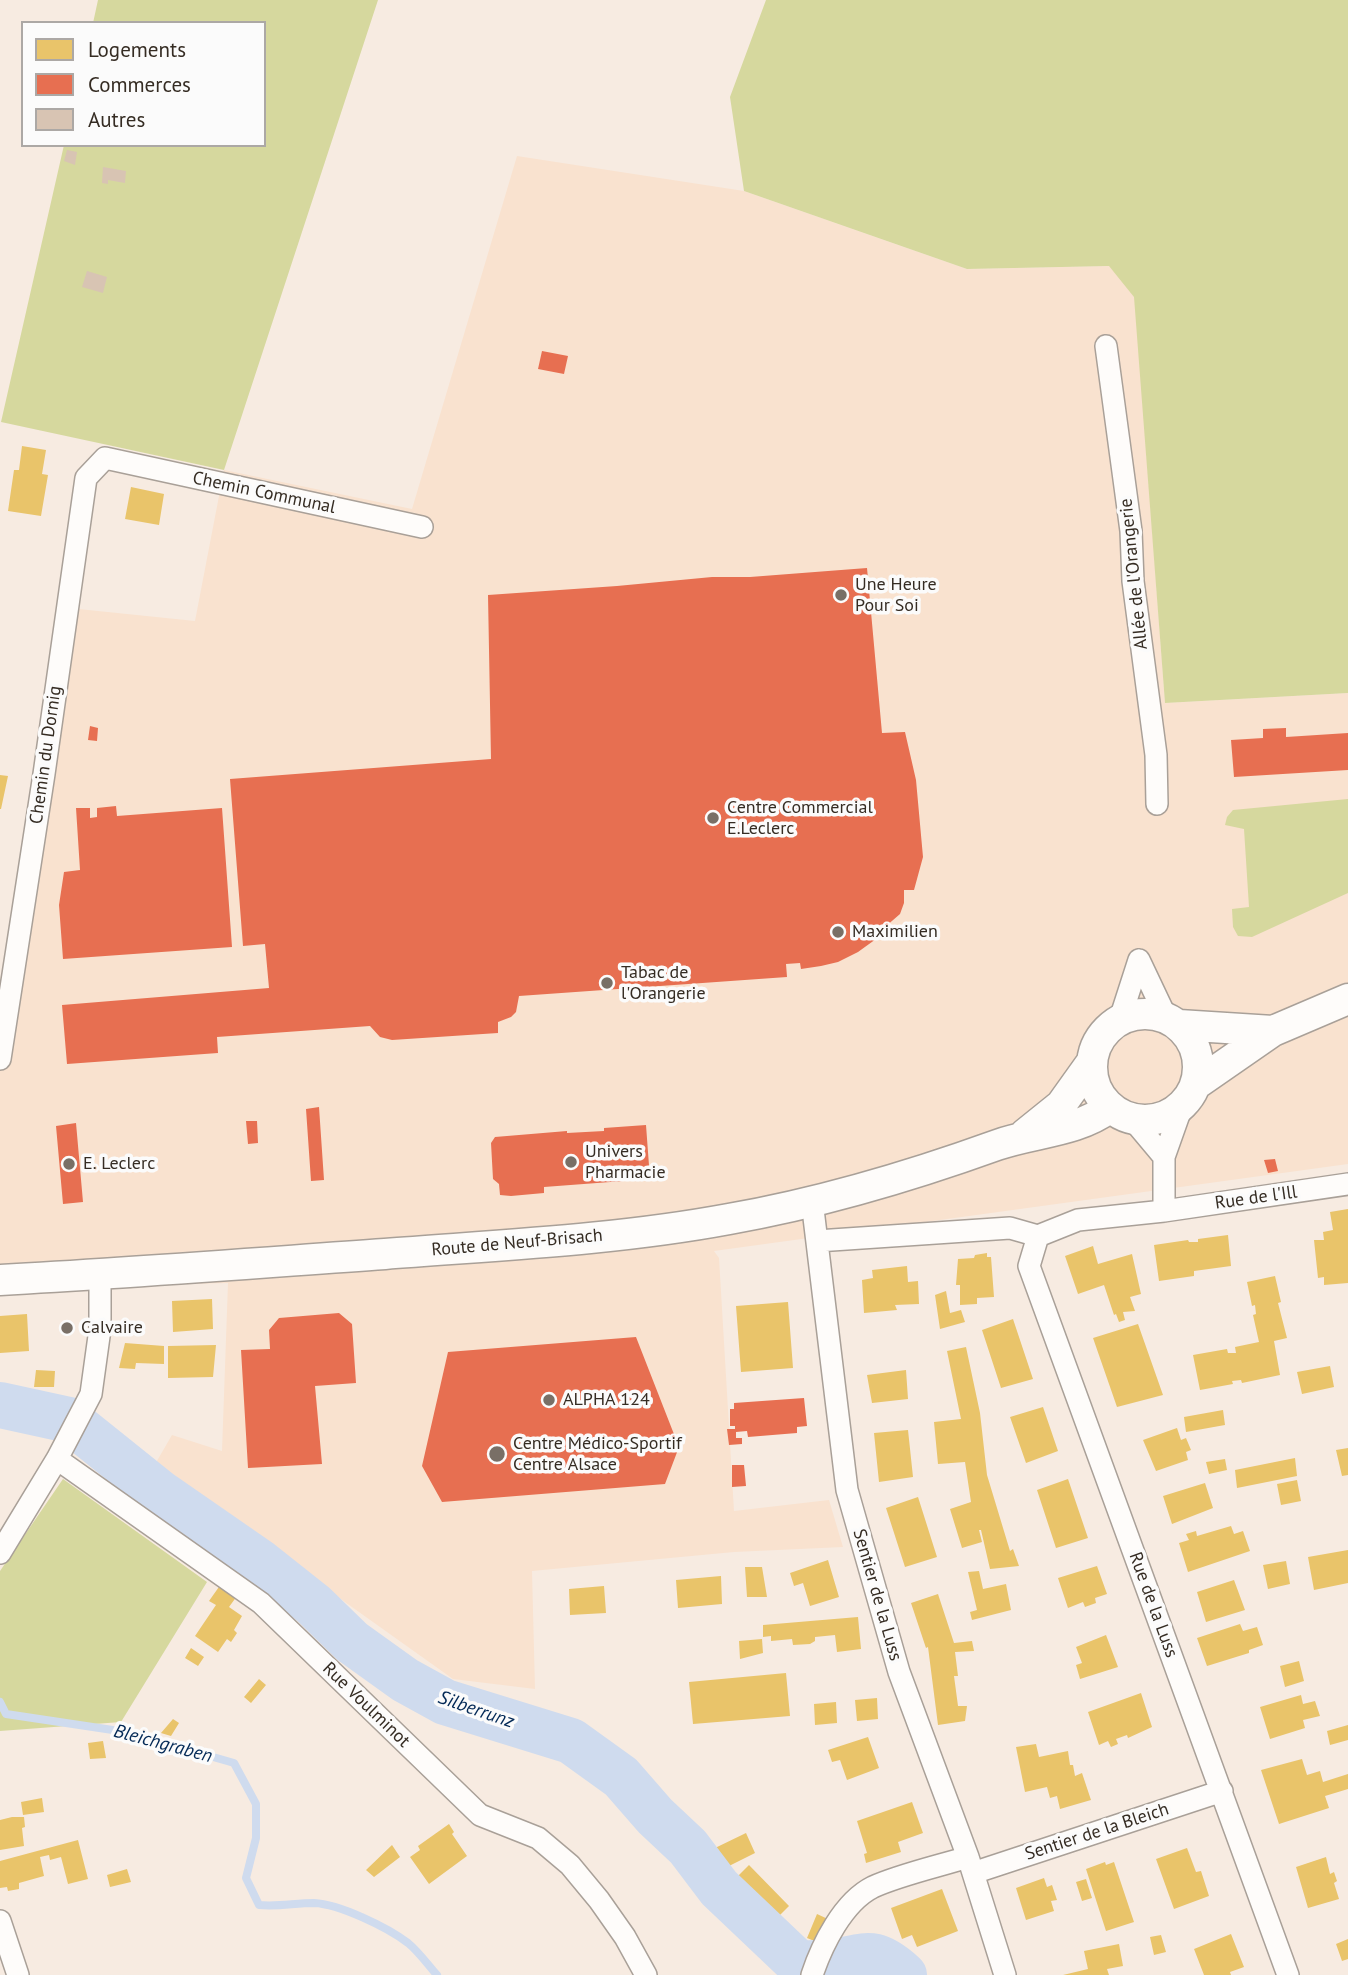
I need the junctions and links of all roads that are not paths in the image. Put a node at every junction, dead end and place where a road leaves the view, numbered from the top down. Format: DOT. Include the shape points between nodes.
graph roads {
  1 [pos="1106,345"];
  2 [pos="105,458"];
  3 [pos="422,527"];
  4 [pos="1157,803"];
  5 [pos="1348,999"];
  6 [pos="1119,1019"];
  7 [pos="1173,1021"];
  8 [pos="1273,1031"];
  9 [pos="0,1059"];
  10 [pos="1091,1063"];
  11 [pos="1198,1083"];
  12 [pos="1181,1109"];
  13 [pos="1121,1114"];
  14 [pos="1022,1137"];
  15 [pos="1164,1157"];
  16 [pos="1348,1184"];
  17 [pos="812,1201"];
  18 [pos="1164,1211"];
  19 [pos="1038,1236"];
  20 [pos="817,1241"];
  21 [pos="100,1273"];
  22 [pos="0,1280"];
  23 [pos="61,1450"];
  24 [pos="0,1553"];
  25 [pos="1222,1791"];
  26 [pos="970,1865"];
  27 [pos="0,1921"];
  28 [pos="814,1967"];
  29 [pos="18,1975"];
  30 [pos="646,1975"];
  31 [pos="1005,1975"];
  32 [pos="1288,1975"];
  1 -- 4 [label="street, Allée de l'Orangerie" via="1156,755"];
  2 -- 3 [label="street, Chemin Communal"];
  2 -- 9 [label="street, Chemin du Dornig" via="86,478"];
  5 -- 8 [label="main road"];
  6 -- 7 [label="main road" via="1143,1013"];
  6 -- 7 [label="street" via="1139,960"];
  6 -- 10 [label="main road" via="1100,1038"];
  7 -- 8 [label="main road"];
  7 -- 11 [label="main road" via="1197,1051"];
  8 -- 11 [label="main road"];
  10 -- 13 [label="main road" via="1095,1088"];
  10 -- 14 [label="main road, Route de Neuf-Brisach" via="1061,1105"];
  11 -- 12 [label="main road"];
  12 -- 13 [label="main road" via="1158,1121"];
  12 -- 15 [label="street"];
  13 -- 14 [label="main road, Route de Neuf-Brisach"];
  13 -- 15 [label="street"];
  14 -- 17 [label="main road, Route de Neuf-Brisach"];
  15 -- 18 [label="street"];
  16 -- 18 [label="street, Rue de l'Ill"];
  17 -- 20 [label="street, Sentier de la Luss"];
  17 -- 21 [label="main road, Route de Neuf-Brisach" via="726,1220 617,1235"];
  18 -- 19 [label="street, Rue de l'Ill" via="1078,1220"];
  19 -- 20 [label="street" via="1010,1228"];
  19 -- 25 [label="street, Rue de la Luss" via="1029,1266"];
  20 -- 26 [label="street, Sentier de la Luss" via="847,1490 899,1672"];
  21 -- 22 [label="main road, Route de Neuf-Brisach"];
  21 -- 23 [label="street" via="100,1329 91,1394"];
  23 -- 24 [label="street"];
  23 -- 30 [label="street, Rue Voulminot" via="261,1603 480,1815 538,1838 570,1865 606,1909"];
  25 -- 26 [label="street, Sentier de la Bleich"];
  25 -- 32 [label="street, Rue de la Luss"];
  26 -- 28 [label="street, Sentier de la Bleich" via="872,1888 839,1916"];
  26 -- 31 [label="street, Sentier de la Luss"];
  27 -- 29 [label="street"];
}
